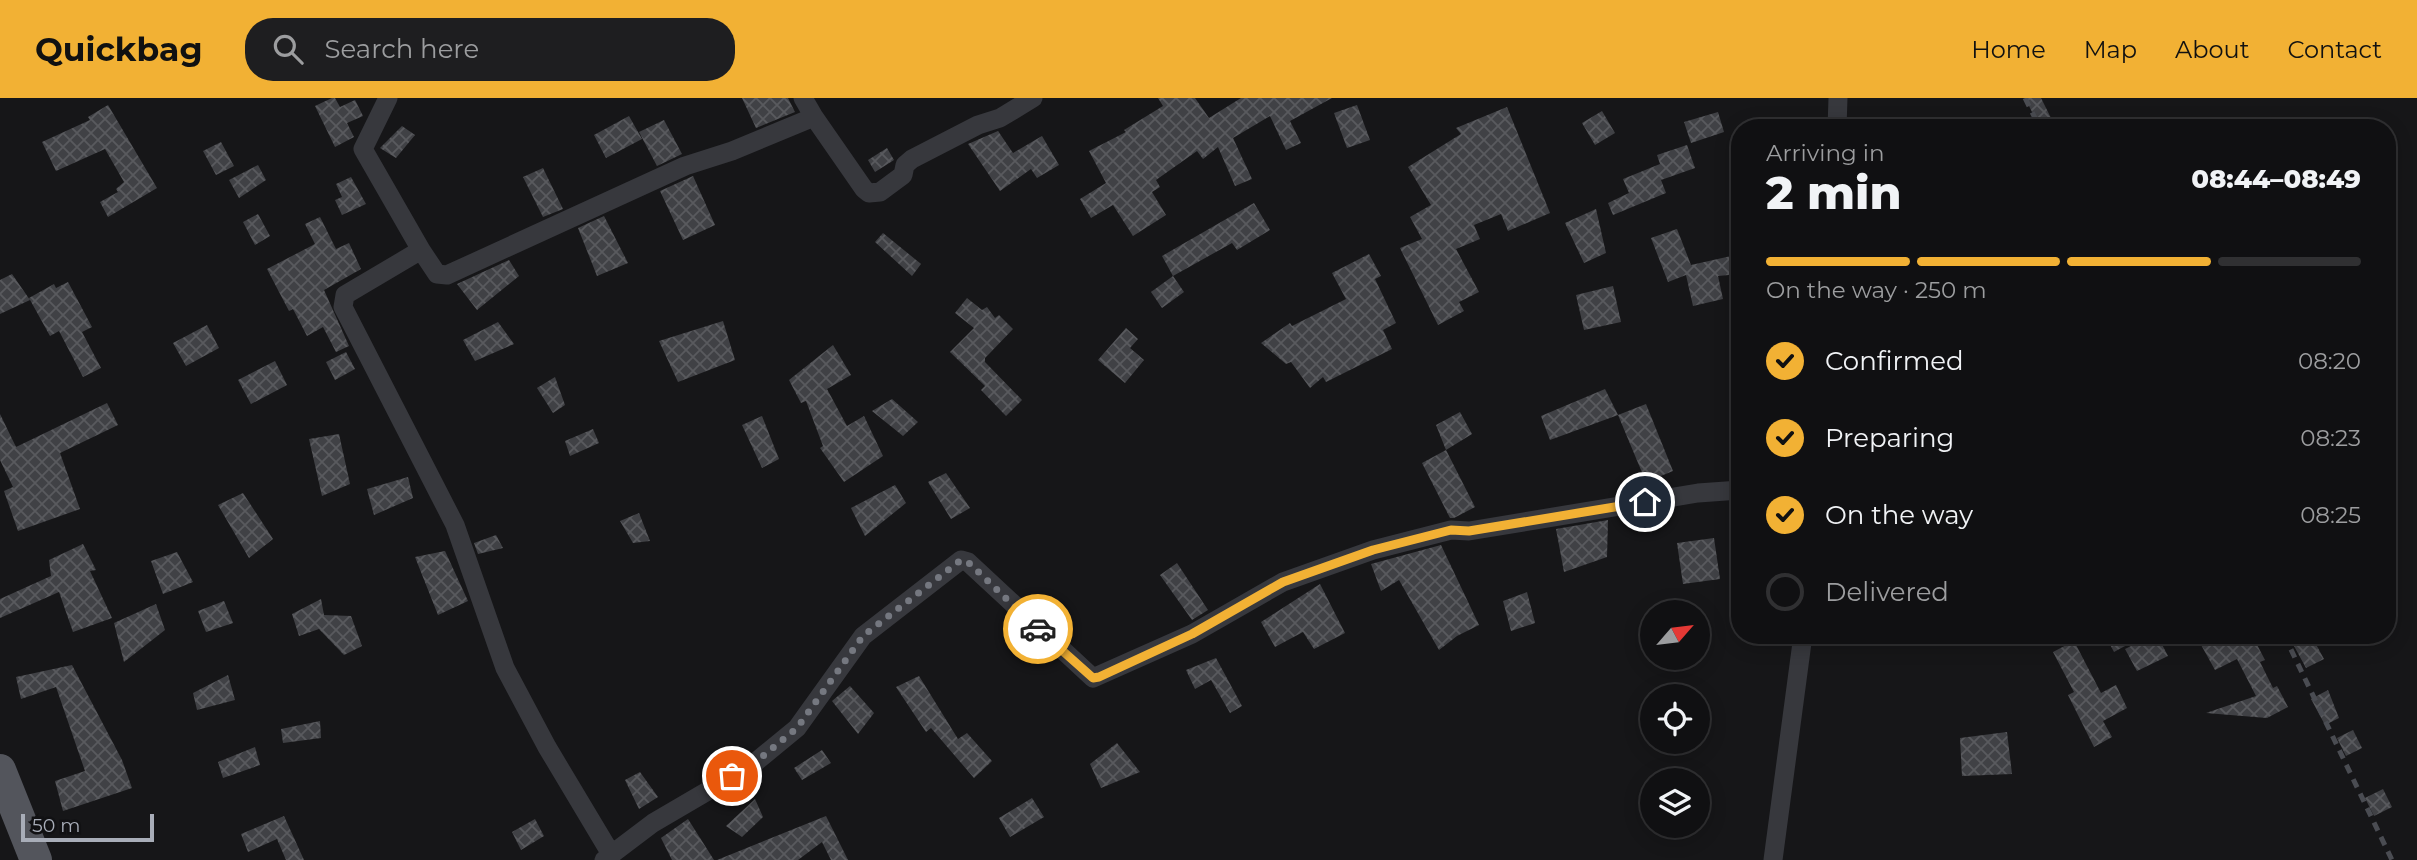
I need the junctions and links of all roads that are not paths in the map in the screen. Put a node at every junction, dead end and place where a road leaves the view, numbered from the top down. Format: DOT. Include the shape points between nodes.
graph roads {
  1 [pos="388,98"];
  2 [pos="803,98"];
  3 [pos="1033,98"];
  4 [pos="1838,98"];
  5 [pos="814,117"];
  6 [pos="1837,119"];
  7 [pos="421,250"];
  8 [pos="1731,490"];
  9 [pos="1802,644"];
  10 [pos="0,770"];
  11 [pos="607,857"];
  12 [pos="36,860"];
  13 [pos="1773,860"];
  1 -- 7 [label="street" via="363,149"];
  2 -- 5 [label="street"];
  3 -- 5 [label="street" via="912,159 903,175 880,192 869,193"];
  4 -- 6 [label="street"];
  5 -- 7 [label="street" via="685,166 447,275 437,274"];
  7 -- 11 [label="street" via="345,295 343,307 455,525 505,668"];
  8 -- 11 [label="street" via="1469,531 1451,530 1373,550 1283,582 1192,634 1093,678 961,560 863,636 797,728 752,765 653,823"];
  9 -- 13 [label="street"];
  10 -- 12 [label="main road"];
}
